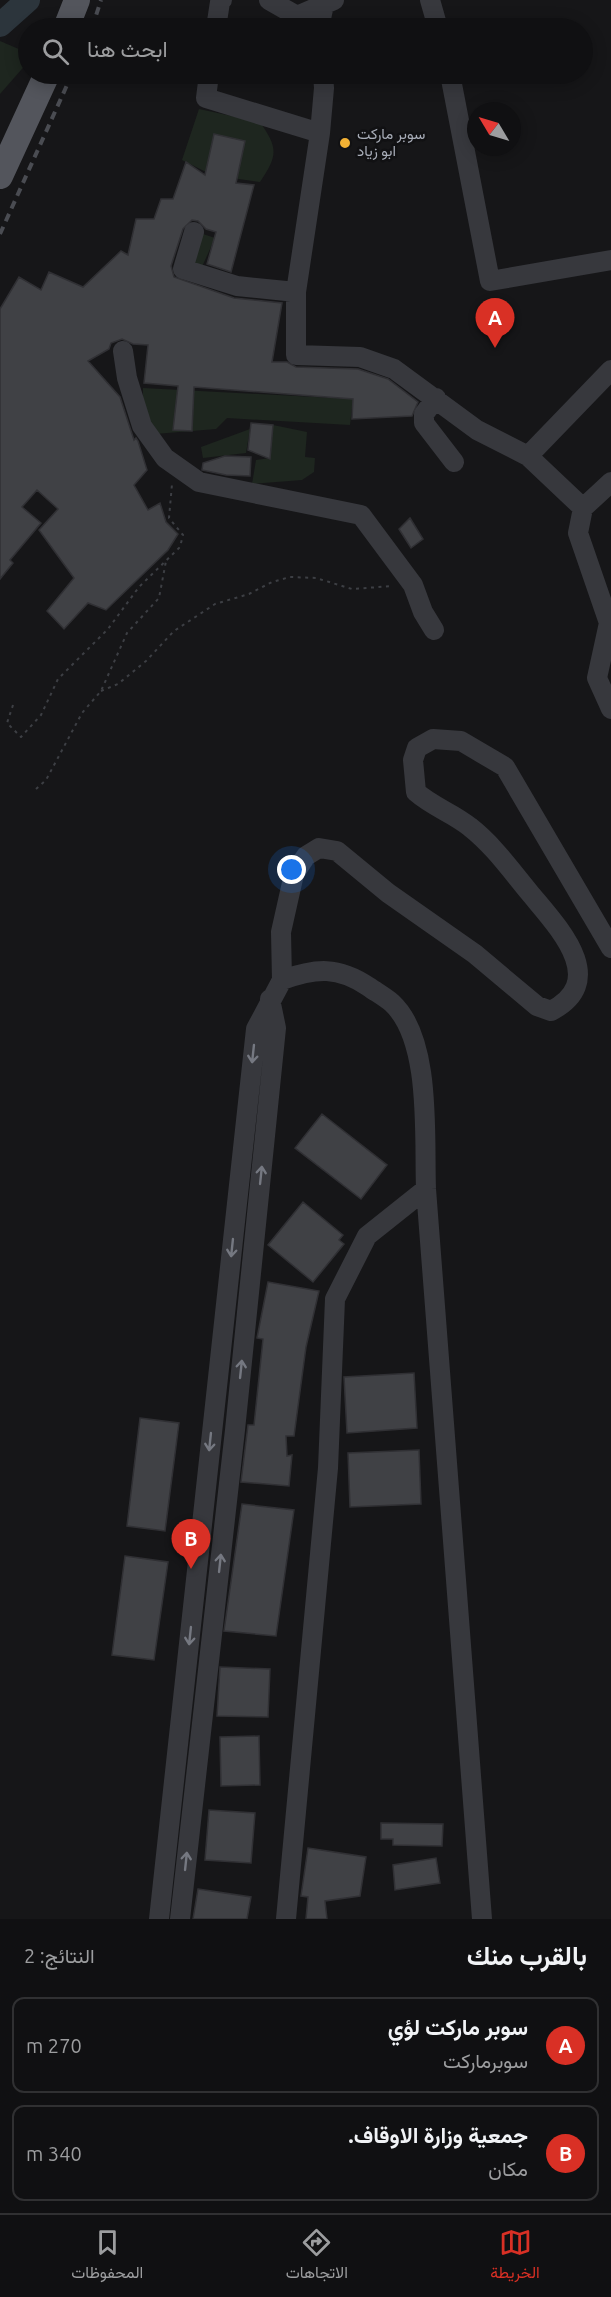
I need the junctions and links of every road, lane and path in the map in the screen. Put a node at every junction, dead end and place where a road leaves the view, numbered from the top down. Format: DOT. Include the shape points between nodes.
graph roads {
  1 [pos="77,0"];
  2 [pos="222,0"];
  3 [pos="269,0"];
  4 [pos="430,0"];
  5 [pos="327,2"];
  6 [pos="70,18"];
  7 [pos="218,18"];
  8 [pos="322,18"];
  9 [pos="435,18"];
  10 [pos="42,84"];
  11 [pos="208,84"];
  12 [pos="324,84"];
  13 [pos="452,84"];
  14 [pos="321,133"];
  15 [pos="0,176"];
  16 [pos="194,232"];
  17 [pos="611,260"];
  18 [pos="296,291"];
  19 [pos="123,351"];
  20 [pos="611,370"];
  21 [pos="436,398"];
  22 [pos="528,456"];
  23 [pos="165,458"];
  24 [pos="454,462"];
  25 [pos="611,482"];
  26 [pos="583,508"];
  27 [pos="166,560"];
  28 [pos="413,585"];
  29 [pos="434,630"];
  30 [pos="101,692"];
  31 [pos="13,705"];
  32 [pos="611,709"];
  33 [pos="36,789"];
  34 [pos="611,948"];
  35 [pos="282,980"];
  36 [pos="270,999"];
  37 [pos="426,1189"];
  38 [pos="159,1919"];
  39 [pos="180,1919"];
  40 [pos="286,1919"];
  41 [pos="482,1919"];
  1 -- 6 [label="main road"];
  2 -- 7 [label="street"];
  3 -- 5 [label="street" via="297,16"];
  4 -- 9 [label="street"];
  5 -- 8 [label="street"];
  10 -- 15 [label="main road"];
  11 -- 14 [label="street" via="206,98"];
  12 -- 14 [label="street"];
  13 -- 17 [label="street" via="490,281"];
  14 -- 18 [label="street"];
  16 -- 18 [label="street" via="183,269 237,286"];
  18 -- 21 [label="street" via="296,355 360,357 394,369"];
  19 -- 23 [label="street" via="142,426"];
  20 -- 22 [label="street"];
  21 -- 22 [label="street" via="477,430"];
  21 -- 24 [label="street" via="424,414 424,423"];
  22 -- 26 [label="street"];
  23 -- 27 [label="path" via="173,487 169,518 183,535 180,547"];
  23 -- 28 [label="street" via="199,482 361,515"];
  25 -- 26 [label="street"];
  26 -- 32 [label="street" via="578,533 609,623 597,678"];
  27 -- 30 [label="path" via="159,598 127,633"];
  27 -- 31 [label="path" via="58,679 41,715 21,737 7,723"];
  28 -- 29 [label="street"];
  28 -- 30 [label="path" via="352,589 316,578 290,577 272,582 215,604 174,631 118,684"];
  30 -- 33 [label="path" via="82,713 46,780"];
  34 -- 35 [label="street" via="505,767 461,741 433,739 417,748 413,760 416,792 430,805 468,824 489,843 566,937 578,963 577,990 564,1005 551,1011 537,1006 337,851 319,848 306,856 294,874 281,932"];
  35 -- 36 [label="street"];
  35 -- 37 [label="street" via="305,972 334,970 357,979 393,1003 411,1032 421,1071"];
  36 -- 38 [label="street, one-way" via="256,1029"];
  39 -- 36 [label="street, one-way" via="276,1028"];
  37 -- 40 [label="street" via="367,1236 335,1299 328,1468"];
  37 -- 41 [label="street"];
}
